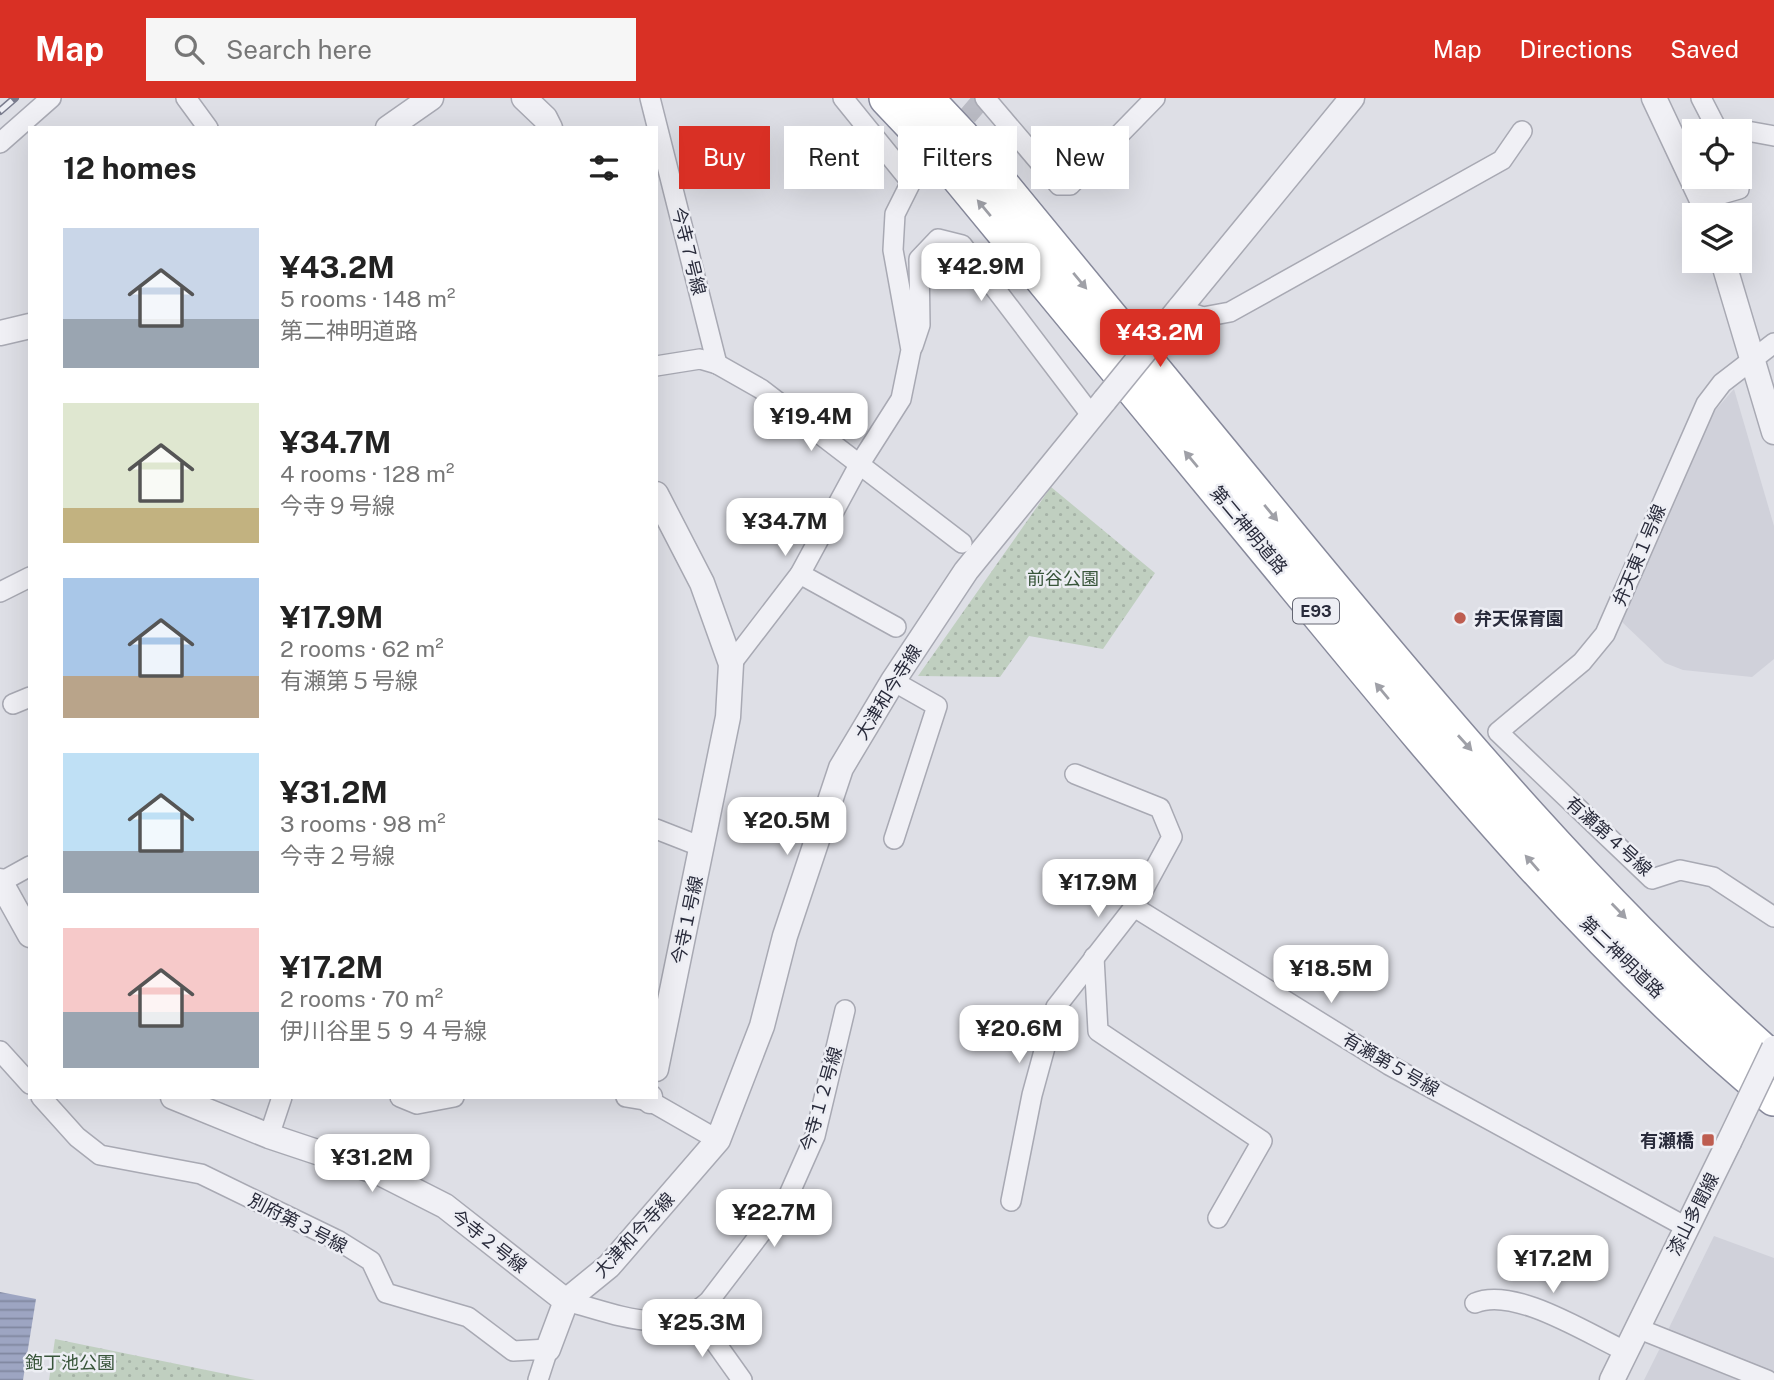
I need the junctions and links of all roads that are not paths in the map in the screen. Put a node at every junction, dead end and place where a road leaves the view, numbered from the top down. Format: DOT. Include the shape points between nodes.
graph roads {
  1 [pos="51,98"];
  2 [pos="186,98"];
  3 [pos="432,98"];
  4 [pos="650,98"];
  5 [pos="843,98"];
  6 [pos="887,98"];
  7 [pos="925,98"];
  8 [pos="985,98"];
  9 [pos="1155,98"];
  10 [pos="1352,98"];
  11 [pos="1654,98"];
  12 [pos="1701,98"];
  13 [pos="534,101"];
  14 [pos="1712,119"];
  15 [pos="207,126"];
  16 [pos="391,126"];
  17 [pos="549,126"];
  18 [pos="657,126"];
  19 [pos="658,130"];
  20 [pos="1522,131"];
  21 [pos="1752,132"];
  22 [pos="1774,136"];
  23 [pos="0,143"];
  24 [pos="1739,189"];
  25 [pos="1705,203"];
  26 [pos="1714,203"];
  27 [pos="1727,273"];
  28 [pos="1179,309"];
  29 [pos="28,326"];
  30 [pos="0,333"];
  31 [pos="1774,343"];
  32 [pos="911,350"];
  33 [pos="1752,357"];
  34 [pos="717,364"];
  35 [pos="658,366"];
  36 [pos="1099,408"];
  37 [pos="1774,432"];
  38 [pos="859,465"];
  39 [pos="658,498"];
  40 [pos="962,542"];
  41 [pos="800,574"];
  42 [pos="28,578"];
  43 [pos="0,592"];
  44 [pos="896,627"];
  45 [pos="731,664"];
  46 [pos="893,681"];
  47 [pos="1498,732"];
  48 [pos="1075,774"];
  49 [pos="658,830"];
  50 [pos="894,839"];
  51 [pos="702,847"];
  52 [pos="28,867"];
  53 [pos="0,882"];
  54 [pos="1570,906"];
  55 [pos="1134,907"];
  56 [pos="1774,917"];
  57 [pos="28,931"];
  58 [pos="1094,957"];
  59 [pos="845,1010"];
  60 [pos="1774,1048"];
  61 [pos="0,1051"];
  62 [pos="658,1059"];
  63 [pos="1774,1061"];
  64 [pos="28,1082"];
  65 [pos="1774,1098"];
  66 [pos="43,1099"];
  67 [pos="178,1099"];
  68 [pos="281,1099"];
  69 [pos="405,1099"];
  70 [pos="443,1099"];
  71 [pos="644,1099"];
  72 [pos="1774,1115"];
  73 [pos="269,1136"];
  74 [pos="718,1140"];
  75 [pos="1011,1201"];
  76 [pos="1218,1219"];
  77 [pos="1686,1227"];
  78 [pos="566,1301"];
  79 [pos="1475,1303"];
  80 [pos="695,1314"];
  81 [pos="1637,1328"];
  82 [pos="548,1349"];
  83 [pos="1625,1351"];
  84 [pos="538,1380"];
  85 [pos="742,1380"];
  86 [pos="1612,1380"];
  87 [pos="1767,1380"];
  1 -- 23 [label="street"];
  2 -- 15 [label="street"];
  3 -- 16 [label="street"];
  4 -- 18 [label="street, 今寺７号線"];
  5 -- 32 [label="street" via="911,182 895,214 892,250"];
  54 -- 6 [label="highway, 第二神明道路 / E93, one-way" via="1394,706 940,154"];
  7 -- 63 [label="highway, 第二神明道路 / E93, one-way" via="1415,687 1707,1003"];
  8 -- 9 [label="street" via="1059,185 1070,185"];
  10 -- 28 [label="street, 大津和今寺線"];
  11 -- 25 [label="street"];
  12 -- 14 [label="street"];
  13 -- 17 [label="street"];
  19 -- 34 [label="street, 今寺７号線"];
  20 -- 28 [label="street" via="1502,160 1230,312 1203,317"];
  21 -- 22 [label="street"];
  24 -- 26 [label="street"];
  27 -- 33 [label="street"];
  28 -- 36 [label="street, 大津和今寺線, bridge"];
  29 -- 30 [label="street"];
  31 -- 33 [label="street, 弁天東１号線"];
  32 -- 36 [label="street" via="920,326 919,259 938,239 962,245"];
  32 -- 38 [label="street" via="901,399"];
  33 -- 37 [label="street"];
  33 -- 47 [label="street, 弁天東１号線" via="1706,404 1605,634 1582,662"];
  34 -- 35 [label="street" via="700,359"];
  34 -- 38 [label="street" via="761,389"];
  36 -- 46 [label="street, 大津和今寺線" via="966,571"];
  38 -- 40 [label="street"];
  38 -- 41 [label="street"];
  39 -- 45 [label="street, 今寺１号線" via="702,583"];
  41 -- 44 [label="street"];
  41 -- 45 [label="street"];
  42 -- 43 [label="street"];
  45 -- 51 [label="street, 今寺１号線" via="728,718"];
  46 -- 50 [label="street" via="937,706"];
  46 -- 74 [label="street, 大津和今寺線" via="841,768 785,936 762,1026"];
  47 -- 56 [label="street, 有瀬第４号線" via="1652,878 1680,870 1713,877"];
  48 -- 55 [label="street" via="1160,808 1172,837"];
  49 -- 51 [label="street"];
  51 -- 62 [label="street, 今寺１号線"];
  52 -- 53 [label="street"];
  53 -- 57 [label="street"];
  54 -- 65 [label="highway, 第二神明道路 / E93"];
  54 -- 72 [label="highway" via="1675,1021"];
  55 -- 58 [label="street"];
  55 -- 77 [label="street, 有瀬第５号線" via="1389,1065"];
  58 -- 75 [label="street" via="1056,1007"];
  58 -- 76 [label="street" via="1098,1031 1262,1141"];
  59 -- 80 [label="street, 今寺１２号線" via="815,1136 787,1199"];
  60 -- 77 [label="street, 漆山多聞線, bridge"];
  61 -- 64 [label="street"];
  66 -- 82 [label="street, 別府第３号線" via="77,1138 100,1155 201,1174 371,1261 386,1293 468,1317 513,1351"];
  67 -- 73 [label="street, 今寺２号線"];
  68 -- 73 [label="street"];
  69 -- 70 [label="street" via="417,1104"];
  71 -- 74 [label="street"];
  73 -- 78 [label="street, 今寺２号線" via="380,1172 445,1206"];
  74 -- 78 [label="street, 大津和今寺線" via="609,1266"];
  77 -- 81 [label="street, 漆山多聞線"];
  78 -- 80 [label="street" via="661,1324"];
  78 -- 82 [label="street"];
  79 -- 83 [label="street" via="1485,1299 1526,1305"];
  80 -- 85 [label="street"];
  81 -- 83 [label="street, 漆山多聞線"];
  81 -- 87 [label="street"];
  82 -- 84 [label="street"];
  83 -- 86 [label="street, 漆山多聞線"];
}
